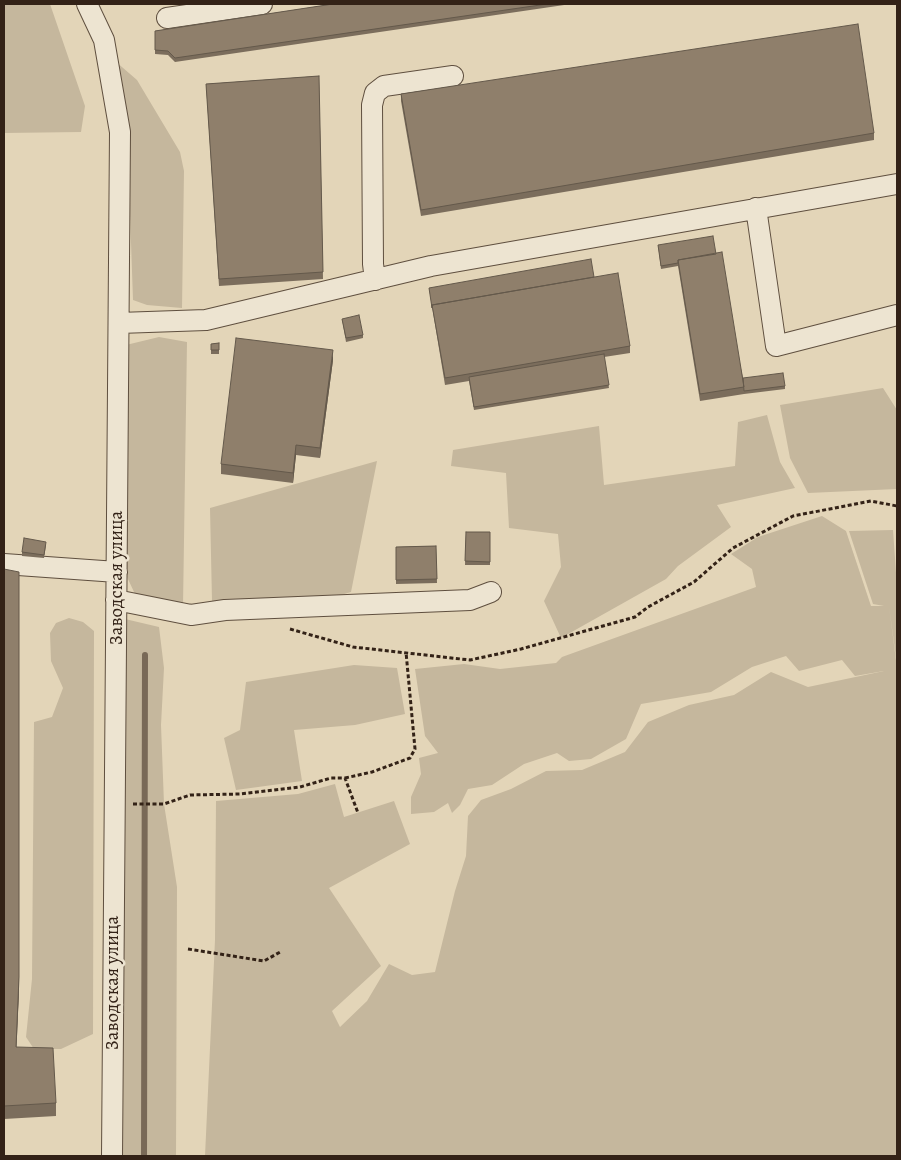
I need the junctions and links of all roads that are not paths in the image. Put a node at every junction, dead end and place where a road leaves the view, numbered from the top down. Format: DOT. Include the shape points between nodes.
graph roads {
  1 [pos="87,4"];
  2 [pos="262,4"];
  3 [pos="167,18"];
  4 [pos="453,76"];
  5 [pos="897,184"];
  6 [pos="756,208"];
  7 [pos="376,280"];
  8 [pos="897,315"];
  9 [pos="119,323"];
  10 [pos="4,564"];
  11 [pos="116,572"];
  12 [pos="491,592"];
  13 [pos="116,600"];
  14 [pos="112,1156"];
  1 -- 9 [label="street, Заводская улица" via="104,40 120,132"];
  2 -- 3 [label="street"];
  4 -- 7 [label="street" via="384,86 374,93 372,234"];
  5 -- 6 [label="street"];
  6 -- 7 [label="street" via="431,266"];
  6 -- 8 [label="street" via="776,346"];
  7 -- 9 [label="street" via="206,320"];
  9 -- 11 [label="street, Заводская улица"];
  10 -- 11 [label="street"];
  11 -- 13 [label="street, Заводская улица"];
  12 -- 13 [label="street" via="470,600 225,610 191,615"];
  13 -- 14 [label="street, Заводская улица"];
}
